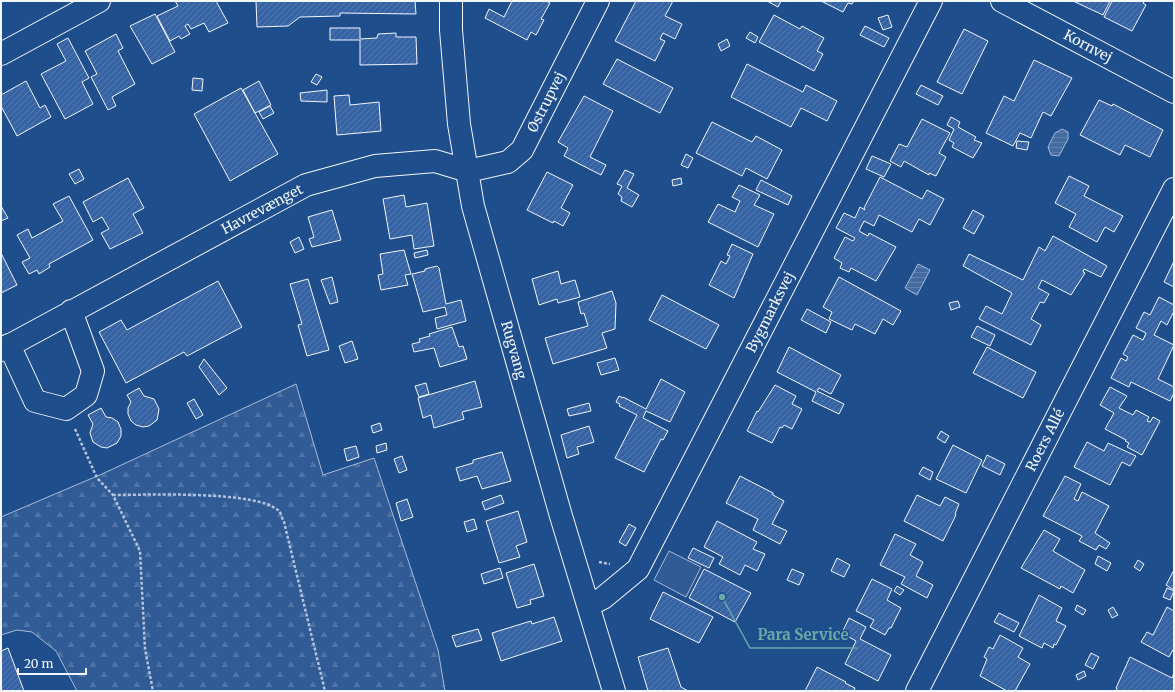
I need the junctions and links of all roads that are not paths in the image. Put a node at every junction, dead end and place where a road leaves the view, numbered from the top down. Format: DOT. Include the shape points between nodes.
graph roads {
  1 [pos="99,1"];
  2 [pos="451,1"];
  3 [pos="598,1"];
  4 [pos="930,1"];
  5 [pos="1002,1"];
  6 [pos="1,54"];
  7 [pos="1174,92"];
  8 [pos="468,171"];
  9 [pos="1174,189"];
  10 [pos="71,311"];
  11 [pos="5,347"];
  12 [pos="589,604"];
  13 [pos="614,691"];
  14 [pos="917,691"];
  1 -- 6 [label="street"];
  2 -- 8 [label="street, Rugvang" via="459,124"];
  3 -- 8 [label="street, Østrupvej" via="522,150 508,162"];
  4 -- 12 [label="street, Bygmarksvej" via="638,569 603,598"];
  5 -- 7 [label="street, Kornvej"];
  8 -- 10 [label="street, Havrevænget" via="435,161 383,165 306,186"];
  8 -- 12 [label="street, Rugvang" via="473,206"];
  9 -- 14 [label="street, Roers Allé"];
  10 -- 11 [label="street, Havrevænget"];
  10 -- 11 [label="street, Havrevænget" via="93,371 86,395 66,409 35,401"];
  12 -- 13 [label="street, Rugvang"];
}
